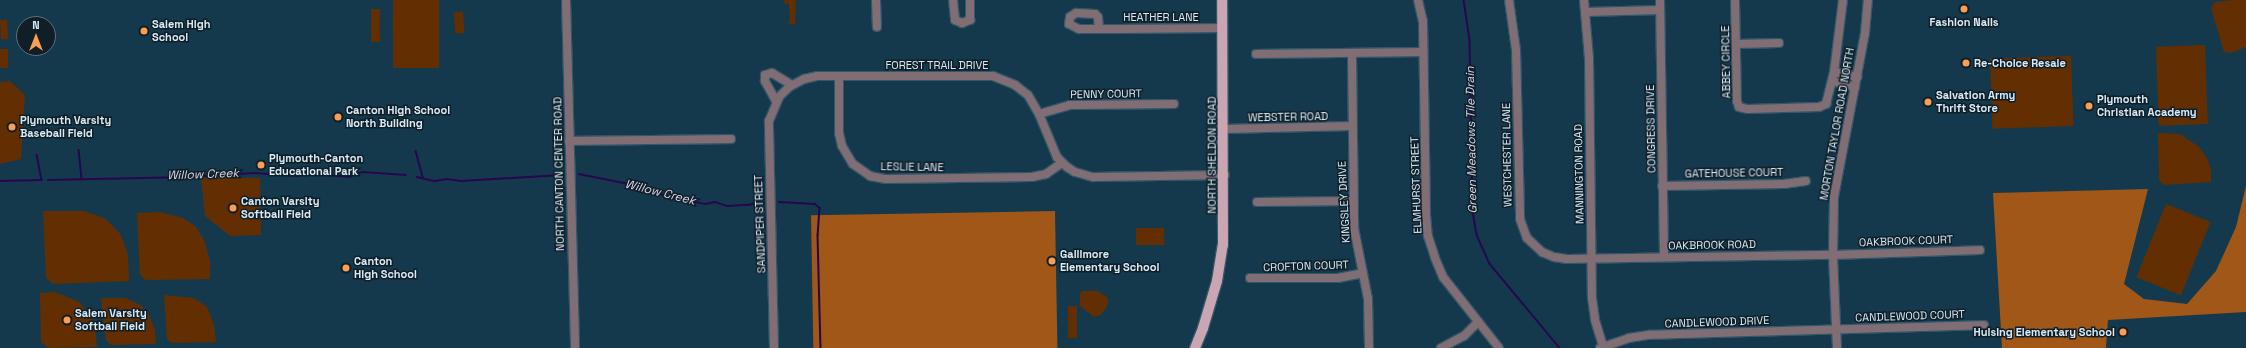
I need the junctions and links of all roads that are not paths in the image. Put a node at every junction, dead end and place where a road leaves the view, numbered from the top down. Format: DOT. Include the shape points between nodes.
graph roads {
  1 [pos="566,0"];
  2 [pos="876,0"];
  3 [pos="953,0"];
  4 [pos="970,0"];
  5 [pos="1222,0"];
  6 [pos="1418,0"];
  7 [pos="1509,0"];
  8 [pos="1584,0"];
  9 [pos="1660,0"];
  10 [pos="1735,0"];
  11 [pos="1843,0"];
  12 [pos="1868,0"];
  13 [pos="1660,10"];
  14 [pos="1585,12"];
  15 [pos="877,27"];
  16 [pos="1223,28"];
  17 [pos="1099,29"];
  18 [pos="1779,43"];
  19 [pos="1736,44"];
  20 [pos="1424,52"];
  21 [pos="1352,53"];
  22 [pos="1256,54"];
  23 [pos="839,76"];
  24 [pos="1833,77"];
  25 [pos="1857,77"];
  26 [pos="792,85"];
  27 [pos="1854,87"];
  28 [pos="784,92"];
  29 [pos="776,101"];
  30 [pos="1174,104"];
  31 [pos="1039,114"];
  32 [pos="1352,126"];
  33 [pos="1224,129"];
  34 [pos="731,139"];
  35 [pos="569,141"];
  36 [pos="1062,163"];
  37 [pos="1224,176"];
  38 [pos="1806,181"];
  39 [pos="1662,186"];
  40 [pos="1353,201"];
  41 [pos="1257,202"];
  42 [pos="1980,250"];
  43 [pos="1833,255"];
  44 [pos="1664,257"];
  45 [pos="1592,258"];
  46 [pos="1363,273"];
  47 [pos="1250,278"];
  48 [pos="1478,322"];
  49 [pos="1984,325"];
  50 [pos="1836,329"];
  51 [pos="1602,347"];
  52 [pos="574,348"];
  53 [pos="774,348"];
  54 [pos="1195,348"];
  55 [pos="1369,348"];
  56 [pos="1441,348"];
  57 [pos="1499,348"];
  58 [pos="1837,348"];
  1 -- 35 [label="street, NORTH CANTON CENTER ROAD"];
  2 -- 15 [label="street"];
  3 -- 4 [label="street" via="955,20 962,23 970,20"];
  5 -- 16 [label="main road, NORTH SHELDON ROAD"];
  6 -- 20 [label="street, ELMHURST STREET" via="1423,21"];
  7 -- 45 [label="street, WESTCHESTER LANE" via="1516,50 1521,224 1530,242 1547,254 1562,258"];
  8 -- 14 [label="street, MANNINGTON ROAD"];
  9 -- 13 [label="street, CONGRESS DRIVE"];
  10 -- 19 [label="street, ABBEY CIRCLE"];
  11 -- 24 [label="street, ABBEY CIRCLE"];
  12 -- 25 [label="street, MORTON TAYLOR ROAD NORTH"];
  13 -- 14 [label="street"];
  13 -- 39 [label="street, CONGRESS DRIVE"];
  14 -- 45 [label="street, MANNINGTON ROAD" via="1589,58"];
  16 -- 17 [label="street, HEATHER LANE"];
  16 -- 33 [label="main road, NORTH SHELDON ROAD"];
  18 -- 19 [label="street"];
  19 -- 24 [label="street, ABBEY CIRCLE" via="1737,101 1740,107 1819,107 1826,104"];
  20 -- 21 [label="street"];
  20 -- 48 [label="street, ELMHURST STREET" via="1428,236 1444,277"];
  21 -- 22 [label="street"];
  21 -- 32 [label="street, KINGSLEY DRIVE"];
  23 -- 26 [label="street, FOREST TRAIL DRIVE" via="813,77"];
  23 -- 31 [label="street, FOREST TRAIL DRIVE" via="993,76 1008,81 1021,90"];
  23 -- 36 [label="street, LESLIE LANE" via="842,146 853,164 870,176 886,179 1032,178 1046,174"];
  24 -- 25 [label="street"];
  24 -- 27 [label="street"];
  25 -- 27 [label="street, MORTON TAYLOR ROAD NORTH"];
  26 -- 28 [label="street, FOREST TRAIL DRIVE"];
  26 -- 29 [label="street" via="772,73 766,76 765,81"];
  27 -- 43 [label="street, MORTON TAYLOR ROAD NORTH" via="1834,197"];
  28 -- 29 [label="street, SANDPIPER STREET"];
  29 -- 53 [label="street, SANDPIPER STREET" via="768,128"];
  30 -- 31 [label="street, PENNY COURT" via="1070,105"];
  31 -- 36 [label="street, FOREST TRAIL DRIVE" via="1052,149"];
  32 -- 33 [label="street, WEBSTER ROAD"];
  32 -- 40 [label="street, KINGSLEY DRIVE"];
  33 -- 37 [label="main road, NORTH SHELDON ROAD"];
  34 -- 35 [label="street"];
  35 -- 52 [label="street, NORTH CANTON CENTER ROAD"];
  36 -- 37 [label="street, FOREST TRAIL DRIVE" via="1075,172 1093,177"];
  37 -- 54 [label="main road, NORTH SHELDON ROAD" via="1223,245 1217,281"];
  38 -- 39 [label="street, GATEHOUSE COURT" via="1784,184"];
  39 -- 44 [label="street, CONGRESS DRIVE"];
  40 -- 41 [label="street"];
  40 -- 46 [label="street, KINGSLEY DRIVE" via="1355,237"];
  42 -- 43 [label="street, OAKBROOK COURT"];
  43 -- 44 [label="street, OAKBROOK ROAD"];
  43 -- 50 [label="street, MORTON TAYLOR ROAD NORTH"];
  44 -- 45 [label="street, OAKBROOK ROAD"];
  45 -- 51 [label="street, MANNINGTON ROAD" via="1593,312"];
  46 -- 47 [label="street, CROFTON COURT" via="1338,278"];
  46 -- 55 [label="street, KINGSLEY DRIVE" via="1368,299"];
  48 -- 56 [label="street" via="1464,336"];
  48 -- 57 [label="street, ELMHURST STREET"];
  49 -- 50 [label="street, CANDLEWOOD COURT"];
  50 -- 51 [label="street, CANDLEWOOD DRIVE" via="1649,336 1629,338"];
  50 -- 58 [label="street, MORTON TAYLOR ROAD NORTH"];
}
